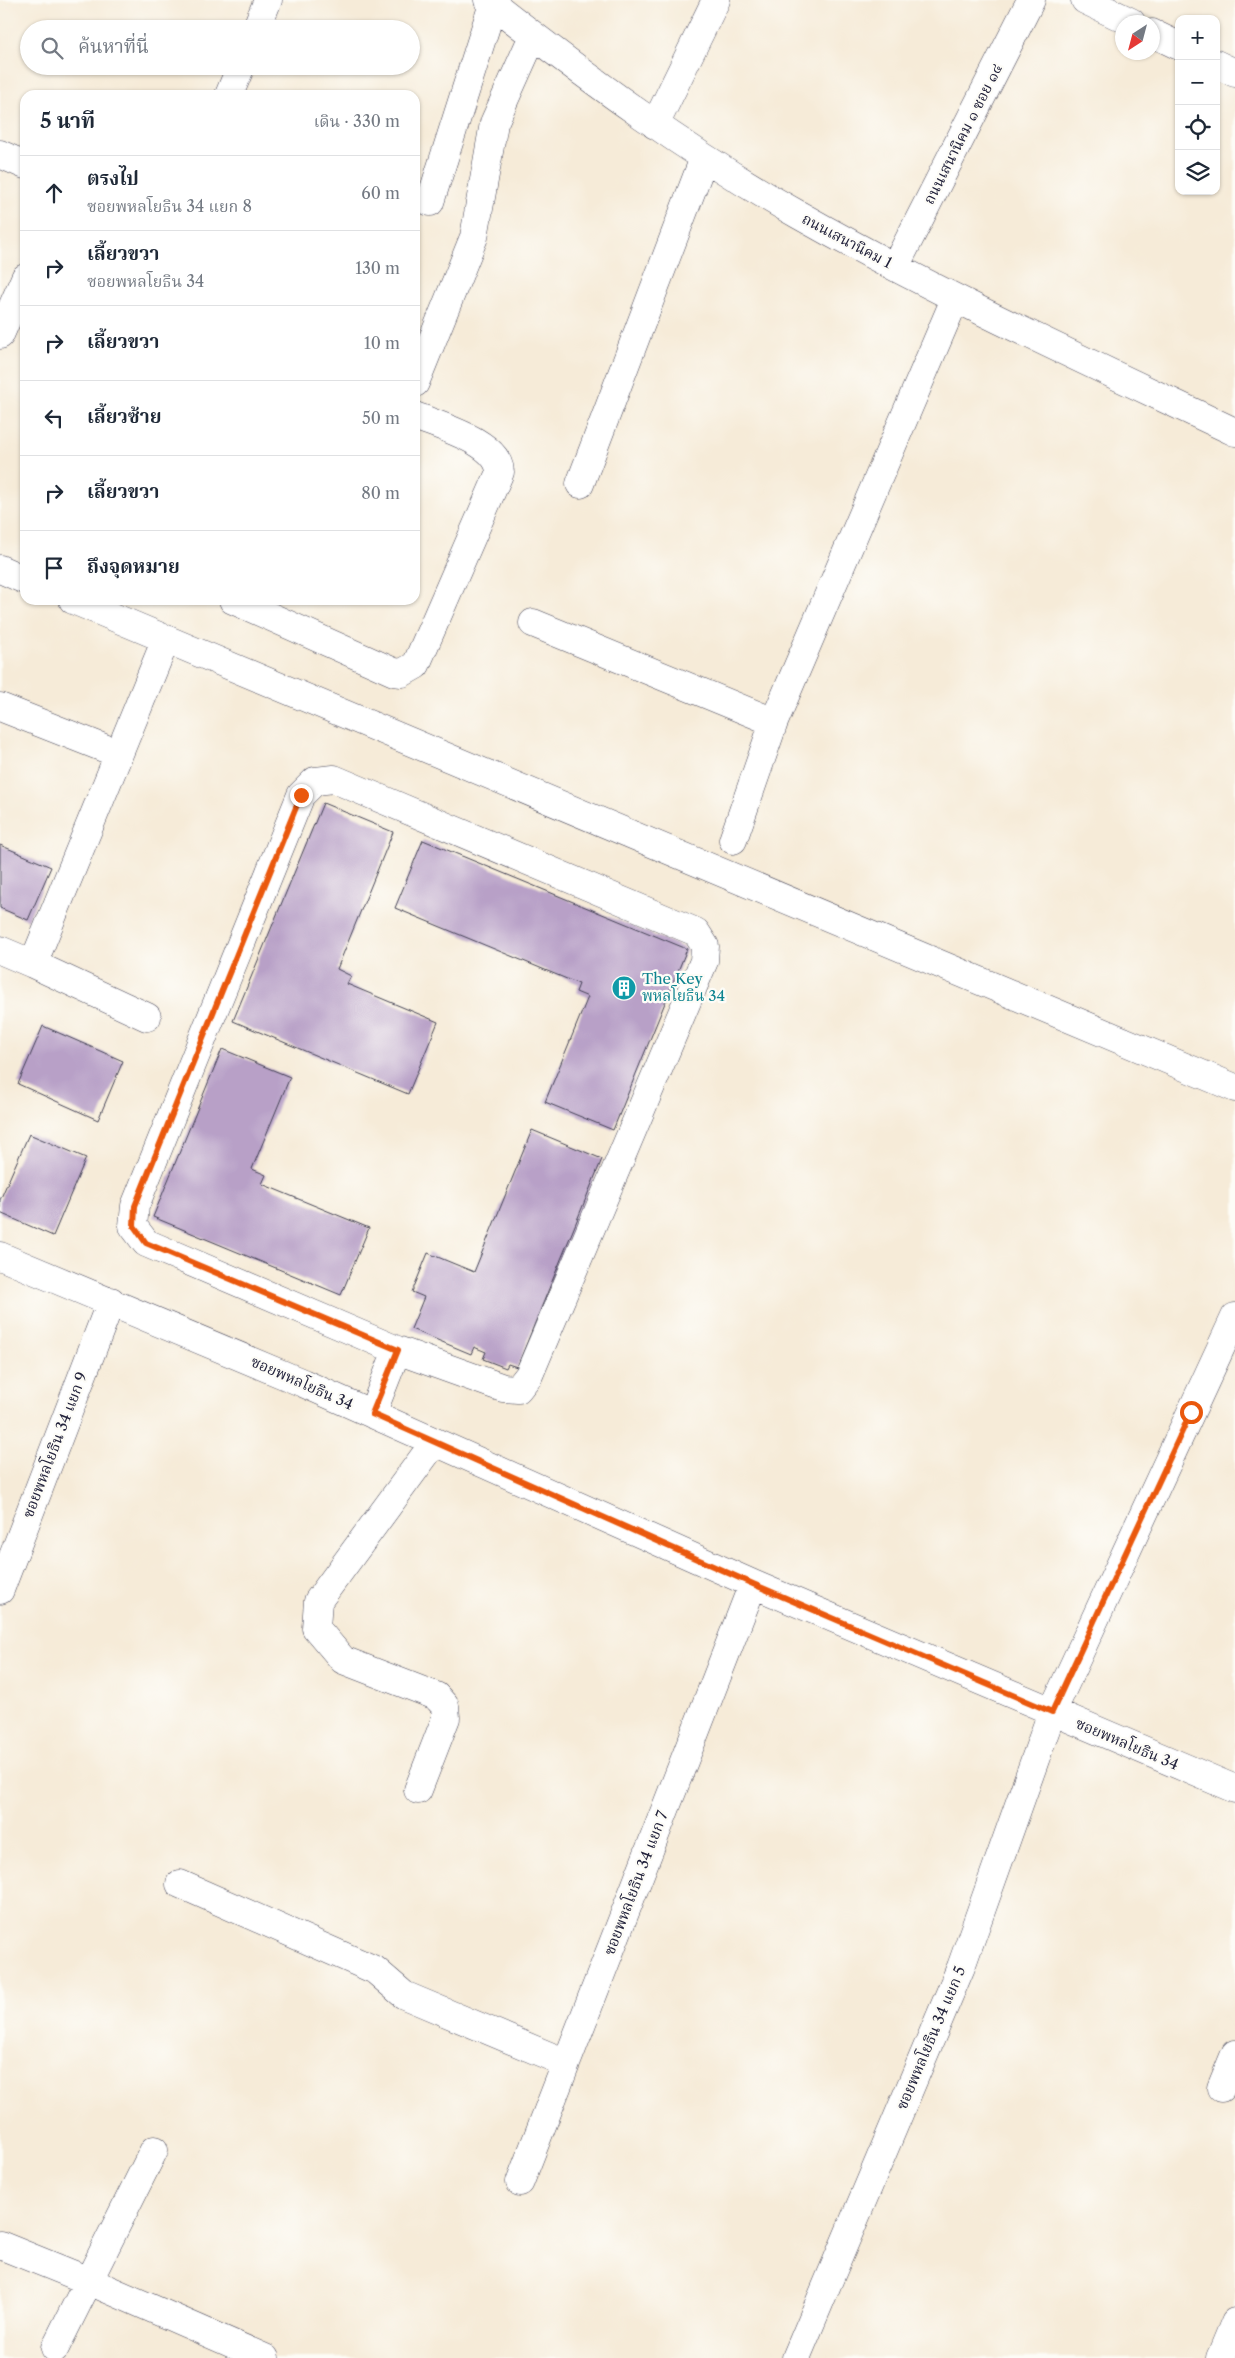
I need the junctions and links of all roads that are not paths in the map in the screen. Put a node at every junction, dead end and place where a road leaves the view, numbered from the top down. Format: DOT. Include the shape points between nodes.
graph roads {
  1 [pos="268,0"];
  2 [pos="716,0"];
  3 [pos="1031,0"];
  4 [pos="1085,0"];
  5 [pos="491,2"];
  6 [pos="1116,15"];
  7 [pos="260,20"];
  8 [pos="533,36"];
  9 [pos="1160,37"];
  10 [pos="1175,44"];
  11 [pos="1220,66"];
  12 [pos="1235,73"];
  13 [pos="237,75"];
  14 [pos="231,90"];
  15 [pos="655,125"];
  16 [pos="0,154"];
  17 [pos="704,158"];
  18 [pos="20,164"];
  19 [pos="430,202"];
  20 [pos="895,267"];
  21 [pos="20,289"];
  22 [pos="955,299"];
  23 [pos="0,335"];
  24 [pos="420,371"];
  25 [pos="420,418"];
  26 [pos="1235,432"];
  27 [pos="580,484"];
  28 [pos="0,569"];
  29 [pos="20,578"];
  30 [pos="85,605"];
  31 [pos="245,605"];
  32 [pos="533,623"];
  33 [pos="166,639"];
  34 [pos="0,707"];
  35 [pos="774,722"];
  36 [pos="119,754"];
  37 [pos="733,840"];
  38 [pos="0,950"];
  39 [pos="33,964"];
  40 [pos="147,1017"];
  41 [pos="1235,1088"];
  42 [pos="0,1256"];
  43 [pos="111,1301"];
  44 [pos="1235,1318"];
  45 [pos="398,1350"];
  46 [pos="372,1414"];
  47 [pos="434,1443"];
  48 [pos="753,1584"];
  49 [pos="0,1590"];
  50 [pos="1052,1712"];
  51 [pos="1235,1789"];
  52 [pos="418,1790"];
  53 [pos="180,1884"];
  54 [pos="1235,2054"];
  55 [pos="566,2063"];
  56 [pos="1221,2088"];
  57 [pos="154,2150"];
  58 [pos="520,2182"];
  59 [pos="0,2245"];
  60 [pos="89,2281"];
  61 [pos="1235,2322"];
  62 [pos="61,2355"];
  63 [pos="265,2358"];
  64 [pos="796,2358"];
  65 [pos="1220,2358"];
  1 -- 7 [label="street"];
  2 -- 15 [label="street"];
  3 -- 20 [label="street, ถนนเสนานิคม ๑ ซอย ๑๔"];
  4 -- 6 [label="street"];
  5 -- 8 [label="street, ถนนเสนานิคม 1"];
  5 -- 19 [label="street"];
  8 -- 15 [label="street, ถนนเสนานิคม 1"];
  8 -- 24 [label="street" via="494,123 474,237"];
  9 -- 10 [label="street"];
  11 -- 12 [label="street"];
  13 -- 14 [label="street"];
  15 -- 17 [label="street, ถนนเสนานิคม 1"];
  16 -- 18 [label="street"];
  17 -- 20 [label="street, ถนนเสนานิคม 1" via="798,215"];
  17 -- 27 [label="street"];
  20 -- 22 [label="street, ถนนเสนานิคม 1"];
  21 -- 23 [label="street"];
  22 -- 26 [label="street, ถนนเสนานิคม 1"];
  22 -- 35 [label="street"];
  25 -- 31 [label="street" via="484,445 500,464 500,472 416,665 402,673 394,672"];
  28 -- 29 [label="street"];
  30 -- 33 [label="street"];
  32 -- 35 [label="street"];
  33 -- 36 [label="street"];
  33 -- 41 [label="street"];
  34 -- 36 [label="street"];
  35 -- 37 [label="street"];
  36 -- 39 [label="street"];
  38 -- 39 [label="street"];
  39 -- 40 [label="street"];
  42 -- 43 [label="street, ซอยพหลโยธิน 34"];
  43 -- 46 [label="street, ซอยพหลโยธิน 34"];
  43 -- 49 [label="street, ซอยพหลโยธิน 34 แยก 9"];
  44 -- 50 [label="street, ซอยพหลโยธิน 34 แยก 5"];
  45 -- 45 [label="street" via="146,1243 134,1226 135,1206 301,795 315,781 334,779 696,932 705,946 704,962 529,1375 518,1389 503,1388"];
  45 -- 46 [label="street"];
  46 -- 47 [label="street, ซอยพหลโยธิน 34"];
  47 -- 48 [label="street, ซอยพหลโยธิน 34"];
  47 -- 52 [label="street" via="318,1601 316,1628 343,1660 436,1696 445,1706 446,1718"];
  48 -- 50 [label="street, ซอยพหลโยธิน 34"];
  48 -- 55 [label="street, ซอยพหลโยธิน 34 แยก 7"];
  50 -- 51 [label="street, ซอยพหลโยธิน 34"];
  50 -- 64 [label="street, ซอยพหลโยธิน 34 แยก 5" via="961,1967"];
  53 -- 55 [label="street" via="375,1970 404,1995"];
  54 -- 56 [label="street"];
  55 -- 58 [label="street, ซอยพหลโยธิน 34 แยก 7"];
  57 -- 60 [label="street"];
  59 -- 60 [label="street"];
  60 -- 62 [label="street"];
  60 -- 63 [label="street"];
  61 -- 65 [label="street"];
}
